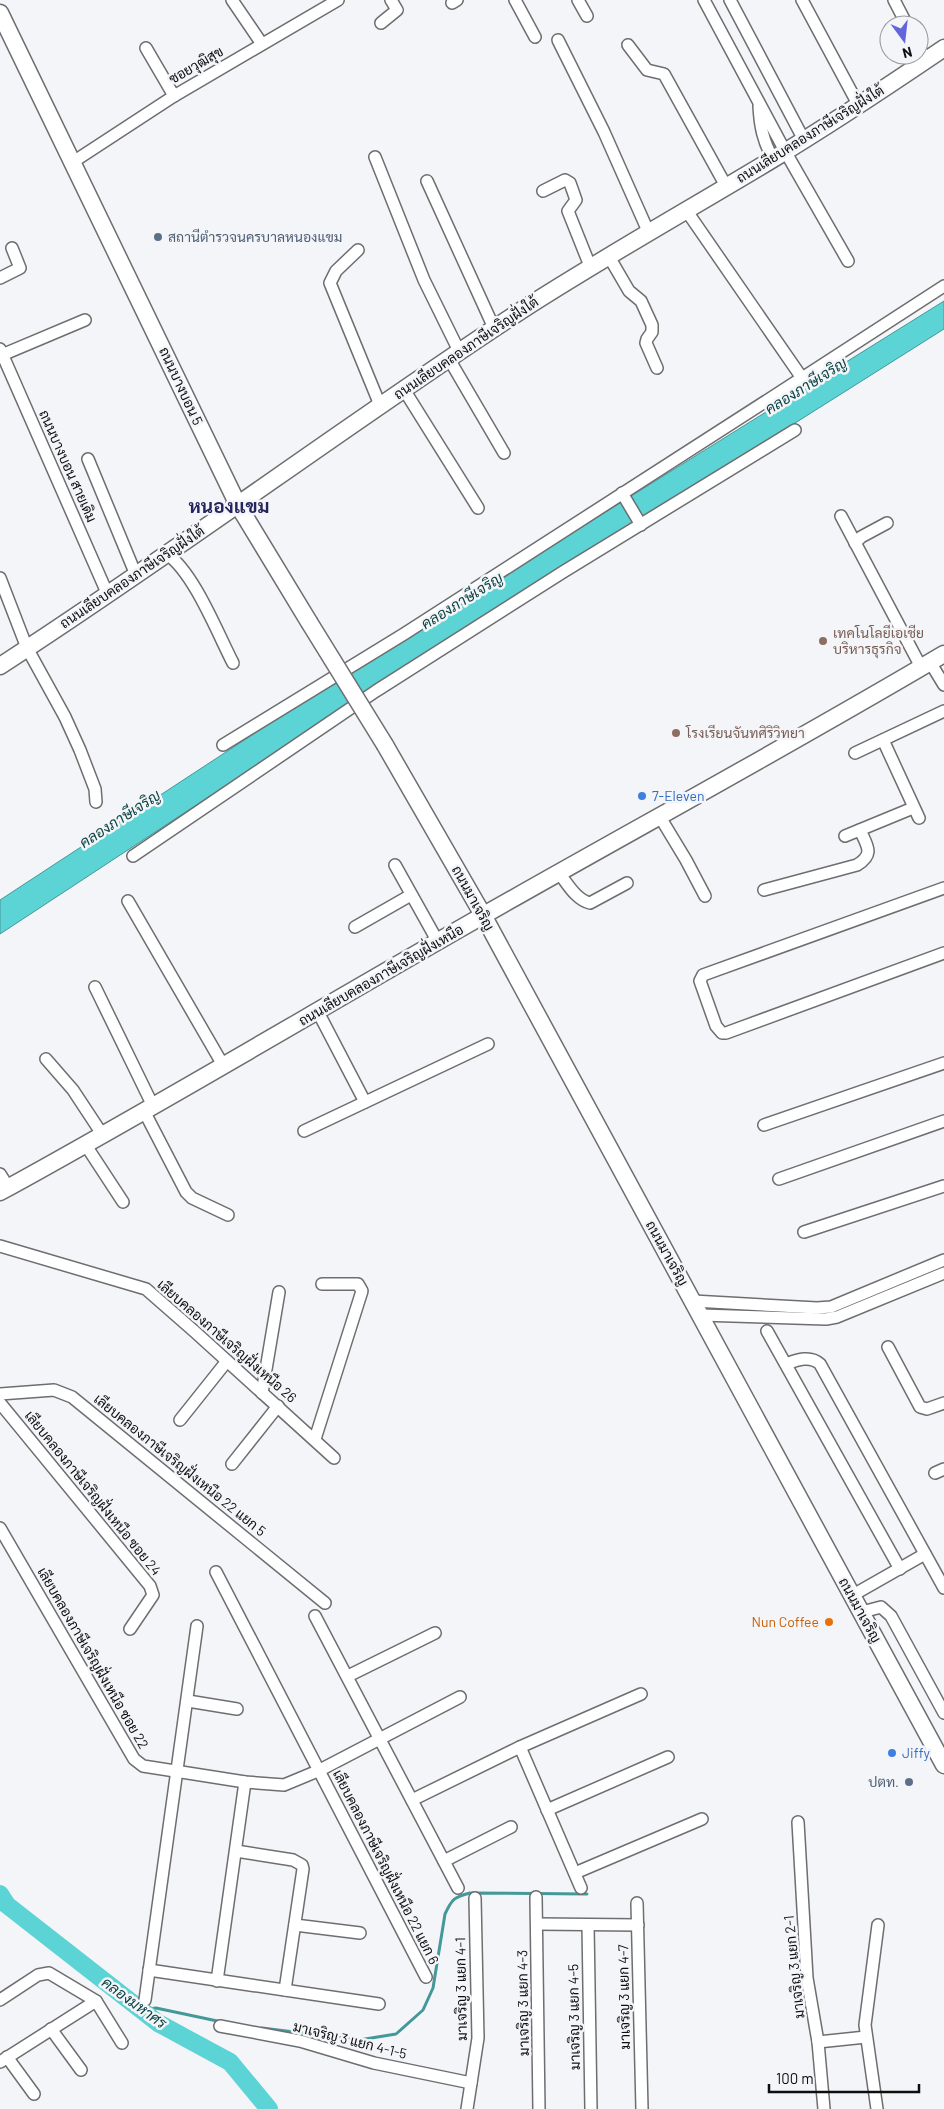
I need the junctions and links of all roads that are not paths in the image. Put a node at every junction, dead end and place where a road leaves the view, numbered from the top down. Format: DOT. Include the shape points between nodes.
graph roads {
  1 [pos="232,0"];
  2 [pos="338,0"];
  3 [pos="392,0"];
  4 [pos="515,0"];
  5 [pos="578,0"];
  6 [pos="704,0"];
  7 [pos="730,0"];
  8 [pos="802,0"];
  9 [pos="894,0"];
  10 [pos="0,13"];
  11 [pos="902,15"];
  12 [pos="587,16"];
  13 [pos="381,23"];
  14 [pos="535,38"];
  15 [pos="558,40"];
  16 [pos="262,44"];
  17 [pos="628,45"];
  18 [pos="146,48"];
  19 [pos="944,48"];
  20 [pos="929,52"];
  21 [pos="909,65"];
  22 [pos="174,96"];
  23 [pos="859,106"];
  24 [pos="804,140"];
  25 [pos="779,155"];
  26 [pos="375,158"];
  27 [pos="73,162"];
  28 [pos="427,182"];
  29 [pos="726,186"];
  30 [pos="542,191"];
  31 [pos="686,210"];
  32 [pos="648,231"];
  33 [pos="12,248"];
  34 [pos="358,250"];
  35 [pos="608,255"];
  36 [pos="848,262"];
  37 [pos="590,266"];
  38 [pos="0,278"];
  39 [pos="944,286"];
  40 [pos="85,320"];
  41 [pos="494,328"];
  42 [pos="1,352"];
  43 [pos="454,355"];
  44 [pos="657,368"];
  45 [pos="802,378"];
  46 [pos="403,388"];
  47 [pos="380,405"];
  48 [pos="795,430"];
  49 [pos="504,453"];
  50 [pos="88,459"];
  51 [pos="624,496"];
  52 [pos="238,506"];
  53 [pos="478,508"];
  54 [pos="841,516"];
  55 [pos="887,523"];
  56 [pos="640,524"];
  57 [pos="855,543"];
  58 [pos="167,554"];
  59 [pos="136,575"];
  60 [pos="0,578"];
  61 [pos="108,595"];
  62 [pos="27,648"];
  63 [pos="932,661"];
  64 [pos="232,663"];
  65 [pos="0,666"];
  66 [pos="944,685"];
  67 [pos="944,711"];
  68 [pos="883,740"];
  69 [pos="223,745"];
  70 [pos="385,745"];
  71 [pos="855,753"];
  72 [pos="96,802"];
  73 [pos="660,817"];
  74 [pos="860,830"];
  75 [pos="845,836"];
  76 [pos="133,856"];
  77 [pos="395,865"];
  78 [pos="559,873"];
  79 [pos="627,883"];
  80 [pos="944,888"];
  81 [pos="764,890"];
  82 [pos="410,895"];
  83 [pos="704,896"];
  84 [pos="128,901"];
  85 [pos="483,916"];
  86 [pos="356,927"];
  87 [pos="438,942"];
  88 [pos="944,953"];
  89 [pos="95,987"];
  90 [pos="318,1012"];
  91 [pos="488,1044"];
  92 [pos="46,1059"];
  93 [pos="944,1063"];
  94 [pos="223,1065"];
  95 [pos="364,1102"];
  96 [pos="148,1108"];
  97 [pos="944,1121"];
  98 [pos="764,1125"];
  99 [pos="304,1131"];
  100 [pos="102,1134"];
  101 [pos="85,1144"];
  102 [pos="779,1179"];
  103 [pos="944,1186"];
  104 [pos="2,1187"];
  105 [pos="123,1202"];
  106 [pos="228,1215"];
  107 [pos="804,1232"];
  108 [pos="0,1246"];
  109 [pos="944,1260"];
  110 [pos="944,1273"];
  111 [pos="322,1284"];
  112 [pos="899,1285"];
  113 [pos="279,1292"];
  114 [pos="697,1308"];
  115 [pos="767,1330"];
  116 [pos="888,1347"];
  117 [pos="227,1361"];
  118 [pos="786,1364"];
  119 [pos="262,1393"];
  120 [pos="0,1394"];
  121 [pos="944,1403"];
  122 [pos="0,1404"];
  123 [pos="278,1406"];
  124 [pos="180,1420"];
  125 [pos="315,1440"];
  126 [pos="334,1458"];
  127 [pos="232,1464"];
  128 [pos="0,1528"];
  129 [pos="925,1554"];
  130 [pos="900,1568"];
  131 [pos="216,1572"];
  132 [pos="944,1588"];
  133 [pos="852,1595"];
  134 [pos="324,1603"];
  135 [pos="862,1612"];
  136 [pos="315,1616"];
  137 [pos="197,1626"];
  138 [pos="130,1629"];
  139 [pos="435,1633"];
  140 [pos="348,1676"];
  141 [pos="641,1694"];
  142 [pos="460,1697"];
  143 [pos="188,1701"];
  144 [pos="237,1708"];
  145 [pos="944,1713"];
  146 [pos="380,1738"];
  147 [pos="520,1747"];
  148 [pos="668,1757"];
  149 [pos="944,1764"];
  150 [pos="320,1770"];
  151 [pos="177,1771"];
  152 [pos="245,1782"];
  153 [pos="412,1800"];
  154 [pos="547,1810"];
  155 [pos="702,1819"];
  156 [pos="798,1822"];
  157 [pos="511,1826"];
  158 [pos="236,1851"];
  159 [pos="444,1861"];
  160 [pos="574,1874"];
  161 [pos="458,1888"];
  162 [pos="581,1888"];
  163 [pos="536,1897"];
  164 [pos="475,1898"];
  165 [pos="638,1903"];
  166 [pos="537,1924"];
  167 [pos="295,1925"];
  168 [pos="588,1925"];
  169 [pos="638,1925"];
  170 [pos="878,1925"];
  171 [pos="360,1933"];
  172 [pos="149,1970"];
  173 [pos="426,1977"];
  174 [pos="217,1981"];
  175 [pos="285,1990"];
  176 [pos="0,2000"];
  177 [pos="145,2000"];
  178 [pos="96,2001"];
  179 [pos="379,2004"];
  180 [pos="220,2026"];
  181 [pos="51,2029"];
  182 [pos="866,2037"];
  183 [pos="818,2042"];
  184 [pos="122,2043"];
  185 [pos="4,2060"];
  186 [pos="81,2070"];
  187 [pos="471,2083"];
  188 [pos="34,2094"];
  189 [pos="467,2109"];
  190 [pos="539,2109"];
  191 [pos="591,2109"];
  192 [pos="642,2109"];
  193 [pos="824,2109"];
  194 [pos="877,2109"];
  1 -- 16 [label="street"];
  2 -- 16 [label="street, ซอยวุฒิสุข"];
  3 -- 13 [label="street" via="397,10"];
  4 -- 14 [label="street"];
  5 -- 12 [label="street"];
  6 -- 25 [label="street" via="759,102"];
  7 -- 24 [label="street"];
  8 -- 23 [label="street"];
  9 -- 11 [label="street"];
  10 -- 27 [label="main road, ถนนบางบอน 5"];
  15 -- 32 [label="street"];
  16 -- 22 [label="street, ซอยวุฒิสุข"];
  17 -- 29 [label="street" via="646,70 664,74"];
  18 -- 22 [label="street"];
  19 -- 20 [label="main road, ถนนเลียบคลองภาษีเจริญฝั่งใต้"];
  21 -- 23 [label="main road, ถนนเลียบคลองภาษีเจริญฝั่งใต้"];
  22 -- 27 [label="street, ซอยวุฒิสุข"];
  23 -- 24 [label="main road, ถนนเลียบคลองภาษีเจริญฝั่งใต้"];
  24 -- 25 [label="main road, ถนนเลียบคลองภาษีเจริญฝั่งใต้"];
  25 -- 29 [label="main road, ถนนเลียบคลองภาษีเจริญฝั่งใต้"];
  25 -- 36 [label="street"];
  26 -- 43 [label="street"];
  27 -- 52 [label="main road, ถนนบางบอน 5"];
  28 -- 41 [label="street"];
  29 -- 31 [label="main road, ถนนเลียบคลองภาษีเจริญฝั่งใต้"];
  30 -- 37 [label="street" via="565,180 570,183 576,200 568,211"];
  31 -- 32 [label="main road, ถนนเลียบคลองภาษีเจริญฝั่งใต้"];
  31 -- 45 [label="street"];
  32 -- 35 [label="main road, ถนนเลียบคลองภาษีเจริญฝั่งใต้"];
  33 -- 38 [label="street" via="20,268"];
  34 -- 47 [label="street" via="336,271 330,283"];
  35 -- 37 [label="main road, ถนนเลียบคลองภาษีเจริญฝั่งใต้"];
  35 -- 44 [label="street" via="629,291 641,301 652,325 646,343"];
  37 -- 41 [label="main road, ถนนเลียบคลองภาษีเจริญฝั่งใต้"];
  39 -- 45 [label="street"];
  40 -- 42 [label="street"];
  41 -- 43 [label="main road, ถนนเลียบคลองภาษีเจริญฝั่งใต้"];
  42 -- 61 [label="street, ถนนบางบอน สายเดิม"];
  43 -- 46 [label="main road, ถนนเลียบคลองภาษีเจริญฝั่งใต้"];
  43 -- 49 [label="street"];
  45 -- 51 [label="street"];
  46 -- 47 [label="main road, ถนนเลียบคลองภาษีเจริญฝั่งใต้"];
  46 -- 53 [label="street"];
  47 -- 52 [label="main road, ถนนเลียบคลองภาษีเจริญฝั่งใต้"];
  48 -- 56 [label="street"];
  50 -- 59 [label="street"];
  51 -- 56 [label="street"];
  51 -- 69 [label="street"];
  52 -- 58 [label="main road, ถนนเลียบคลองภาษีเจริญฝั่งใต้"];
  52 -- 70 [label="main road, ถนนบางบอน 5, bridge"];
  54 -- 57 [label="street"];
  55 -- 57 [label="street"];
  56 -- 76 [label="street" via="376,690"];
  57 -- 63 [label="street"];
  58 -- 59 [label="main road, ถนนเลียบคลองภาษีเจริญฝั่งใต้"];
  58 -- 64 [label="street" via="181,565 190,580"];
  59 -- 61 [label="main road, ถนนเลียบคลองภาษีเจริญฝั่งใต้"];
  60 -- 62 [label="street"];
  61 -- 62 [label="main road, ถนนเลียบคลองภาษีเจริญฝั่งใต้"];
  62 -- 65 [label="main road, ถนนเลียบคลองภาษีเจริญฝั่งใต้"];
  62 -- 72 [label="street" via="65,716 95,789"];
  63 -- 66 [label="street"];
  63 -- 73 [label="main road, ถนนเลียบคลองภาษีเจริญฝั่งเหนือ"];
  67 -- 68 [label="street"];
  68 -- 71 [label="street"];
  68 -- 74 [label="street" via="916,813"];
  70 -- 85 [label="main road, ถนนมาเจริญ"];
  73 -- 78 [label="main road, ถนนเลียบคลองภาษีเจริญฝั่งเหนือ"];
  73 -- 83 [label="street"];
  74 -- 75 [label="street"];
  74 -- 81 [label="street" via="868,849 865,860"];
  77 -- 82 [label="street"];
  78 -- 79 [label="street" via="576,895 590,903"];
  78 -- 85 [label="main road, ถนนเลียบคลองภาษีเจริญฝั่งเหนือ"];
  80 -- 88 [label="street" via="703,976 700,981 716,1026 726,1033"];
  82 -- 86 [label="street"];
  82 -- 87 [label="street"];
  84 -- 94 [label="street"];
  85 -- 87 [label="main road, ถนนเลียบคลองภาษีเจริญฝั่งเหนือ"];
  85 -- 114 [label="main road, ถนนมาเจริญ"];
  87 -- 90 [label="main road, ถนนเลียบคลองภาษีเจริญฝั่งเหนือ"];
  89 -- 96 [label="street"];
  90 -- 94 [label="main road, ถนนเลียบคลองภาษีเจริญฝั่งเหนือ"];
  90 -- 95 [label="street"];
  91 -- 95 [label="street"];
  92 -- 100 [label="street" via="73,1090"];
  93 -- 98 [label="street"];
  94 -- 96 [label="main road, ถนนเลียบคลองภาษีเจริญฝั่งเหนือ"];
  95 -- 99 [label="street"];
  96 -- 100 [label="main road, ถนนเลียบคลองภาษีเจริญฝั่งเหนือ"];
  96 -- 106 [label="street" via="186,1192 204,1205"];
  97 -- 102 [label="street"];
  100 -- 101 [label="main road, ถนนเลียบคลองภาษีเจริญฝั่งเหนือ"];
  101 -- 104 [label="main road, ถนนเลียบคลองภาษีเจริญฝั่งเหนือ"];
  101 -- 105 [label="street"];
  103 -- 107 [label="street"];
  108 -- 117 [label="street, เลียบคลองภาษีเจริญฝั่งเหนือ 26" via="142,1287"];
  109 -- 112 [label="street"];
  110 -- 112 [label="street"];
  111 -- 125 [label="street" via="358,1284 362,1291"];
  112 -- 114 [label="street" via="837,1317"];
  113 -- 119 [label="street"];
  114 -- 133 [label="main road, ถนนมาเจริญ"];
  115 -- 118 [label="street"];
  116 -- 121 [label="street" via="920,1407 927,1409"];
  117 -- 119 [label="street, เลียบคลองภาษีเจริญฝั่งเหนือ 26"];
  117 -- 124 [label="street"];
  118 -- 129 [label="street" via="810,1359 820,1364"];
  118 -- 130 [label="street"];
  119 -- 123 [label="street, เลียบคลองภาษีเจริญฝั่งเหนือ 26"];
  120 -- 134 [label="street, เลียบคลองภาษีเจริญฝั่งเหนือ 22 แยก 5" via="54,1390 72,1397"];
  122 -- 138 [label="street, เลียบคลองภาษีเจริญฝั่งเหนือ ซอย 24" via="150,1586 153,1595"];
  123 -- 125 [label="street, เลียบคลองภาษีเจริญฝั่งเหนือ 26"];
  123 -- 127 [label="street"];
  125 -- 126 [label="street, เลียบคลองภาษีเจริญฝั่งเหนือ 26"];
  128 -- 151 [label="street, เลียบคลองภาษีเจริญฝั่งเหนือ ซอย 22" via="134,1759 143,1766"];
  129 -- 130 [label="street"];
  129 -- 132 [label="street"];
  130 -- 133 [label="street"];
  131 -- 150 [label="street, เลียบคลองภาษีเจริญฝั่งเหนือ 22 แยก 6"];
  133 -- 135 [label="main road, ถนนมาเจริญ"];
  135 -- 145 [label="street" via="881,1607 891,1616"];
  135 -- 149 [label="main road, ถนนมาเจริญ"];
  136 -- 140 [label="street"];
  137 -- 143 [label="street"];
  139 -- 140 [label="street"];
  140 -- 146 [label="street"];
  141 -- 147 [label="street"];
  142 -- 146 [label="street, เลียบคลองภาษีเจริญฝั่งเหนือ ซอย 22"];
  143 -- 144 [label="street"];
  143 -- 151 [label="street"];
  146 -- 150 [label="street, เลียบคลองภาษีเจริญฝั่งเหนือ ซอย 22"];
  146 -- 153 [label="street"];
  147 -- 153 [label="street"];
  147 -- 154 [label="street"];
  148 -- 154 [label="street"];
  150 -- 152 [label="street, เลียบคลองภาษีเจริญฝั่งเหนือ ซอย 22" via="284,1785"];
  150 -- 173 [label="street, เลียบคลองภาษีเจริญฝั่งเหนือ 22 แยก 6"];
  151 -- 152 [label="street, เลียบคลองภาษีเจริญฝั่งเหนือ ซอย 22"];
  151 -- 172 [label="street"];
  152 -- 158 [label="street"];
  153 -- 159 [label="street"];
  154 -- 160 [label="street"];
  155 -- 160 [label="street"];
  156 -- 183 [label="street, มาเจริญ 3 แยก 2-1" via="807,1978"];
  157 -- 159 [label="street"];
  158 -- 167 [label="street" via="293,1860 302,1865"];
  158 -- 174 [label="street"];
  159 -- 161 [label="street"];
  160 -- 162 [label="street"];
  163 -- 166 [label="street, มาเจริญ 3 แยก 4-3"];
  164 -- 187 [label="street, มาเจริญ 3 แยก 4-1" via="478,2038"];
  165 -- 169 [label="street"];
  166 -- 168 [label="street, มาเจริญ 3 แยก 4-7"];
  166 -- 190 [label="street, มาเจริญ 3 แยก 4-3"];
  167 -- 171 [label="street"];
  167 -- 175 [label="street"];
  168 -- 169 [label="street, มาเจริญ 3 แยก 4-7"];
  168 -- 191 [label="street, มาเจริญ 3 แยก 4-5"];
  169 -- 192 [label="street, มาเจริญ 3 แยก 4-7"];
  170 -- 182 [label="street"];
  172 -- 174 [label="street"];
  172 -- 177 [label="street"];
  174 -- 175 [label="street"];
  175 -- 179 [label="street"];
  176 -- 178 [label="street" via="38,1975 49,1973"];
  178 -- 181 [label="street"];
  178 -- 184 [label="street"];
  180 -- 187 [label="street, มาเจริญ 3 แยก 4-1-5" via="300,2041 374,2063"];
  181 -- 185 [label="street"];
  181 -- 186 [label="street"];
  182 -- 183 [label="street"];
  182 -- 194 [label="street"];
  183 -- 193 [label="street, มาเจริญ 3 แยก 2-1"];
  185 -- 188 [label="street"];
  187 -- 189 [label="street, มาเจริญ 3 แยก 4-1"];
}
